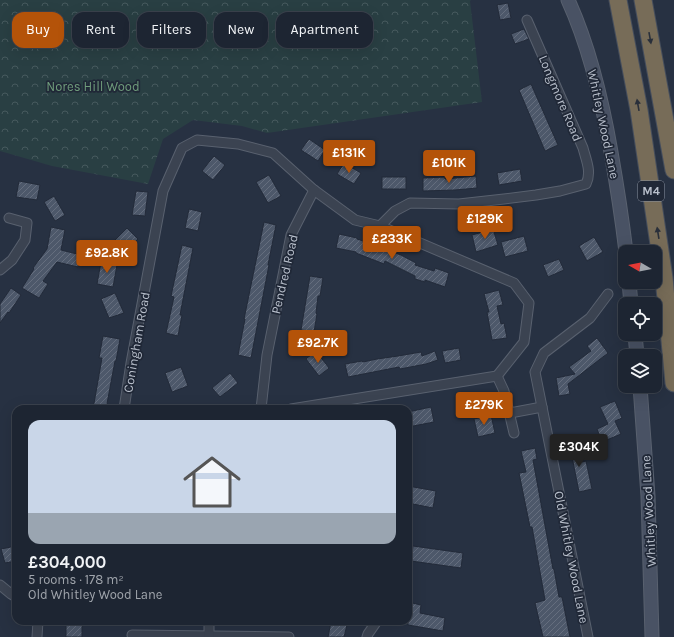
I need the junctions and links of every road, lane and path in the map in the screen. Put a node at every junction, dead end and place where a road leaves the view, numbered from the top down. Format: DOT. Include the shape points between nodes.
graph roads {
  1 [pos="568,0"];
  2 [pos="618,0"];
  3 [pos="643,0"];
  4 [pos="527,20"];
  5 [pos="674,170"];
  6 [pos="314,190"];
  7 [pos="8,218"];
  8 [pos="380,226"];
  9 [pos="625,245"];
  10 [pos="0,270"];
  11 [pos="608,294"];
  12 [pos="497,376"];
  13 [pos="674,383"];
  14 [pos="641,393"];
  15 [pos="125,405"];
  16 [pos="261,405"];
  17 [pos="316,405"];
  18 [pos="542,407"];
  19 [pos="510,413"];
  20 [pos="514,433"];
  21 [pos="0,585"];
  22 [pos="12,595"];
  23 [pos="38,625"];
  24 [pos="210,625"];
  25 [pos="374,625"];
  26 [pos="132,635"];
  27 [pos="209,636"];
  28 [pos="37,637"];
  29 [pos="289,637"];
  30 [pos="367,637"];
  31 [pos="588,637"];
  32 [pos="652,637"];
  1 -- 9 [label="main road, Whitley Wood Lane" via="599,93"];
  13 -- 2 [label="highway, M4, one-way" via="664,278"];
  3 -- 5 [label="highway, M4, one-way"];
  4 -- 8 [label="street, Longmore Road" via="583,148 589,169 586,184 536,195 459,204 410,203 395,211"];
  6 -- 8 [label="street, Coningham Road" via="355,220"];
  6 -- 15 [label="street, Coningham Road" via="273,153 238,144 197,140 182,148 163,191"];
  6 -- 16 [label="street, Pendred Road" via="291,235 267,355"];
  7 -- 10 [label="street" via="27,223 25,240 12,260"];
  8 -- 12 [label="street, Coningham Road" via="514,283 529,304 524,342"];
  11 -- 18 [label="street, Old Whitley Wood Lane" via="590,318 544,353 535,372"];
  12 -- 17 [label="street"];
  12 -- 19 [label="street"];
  14 -- 32 [label="main road, Whitley Wood Lane" via="648,496"];
  18 -- 19 [label="street"];
  18 -- 31 [label="street, Old Whitley Wood Lane"];
  19 -- 20 [label="street"];
  21 -- 22 [label="street"];
  23 -- 28 [label="street"];
  24 -- 27 [label="street"];
  25 -- 30 [label="street"];
  26 -- 27 [label="street"];
  27 -- 29 [label="street"];
}
